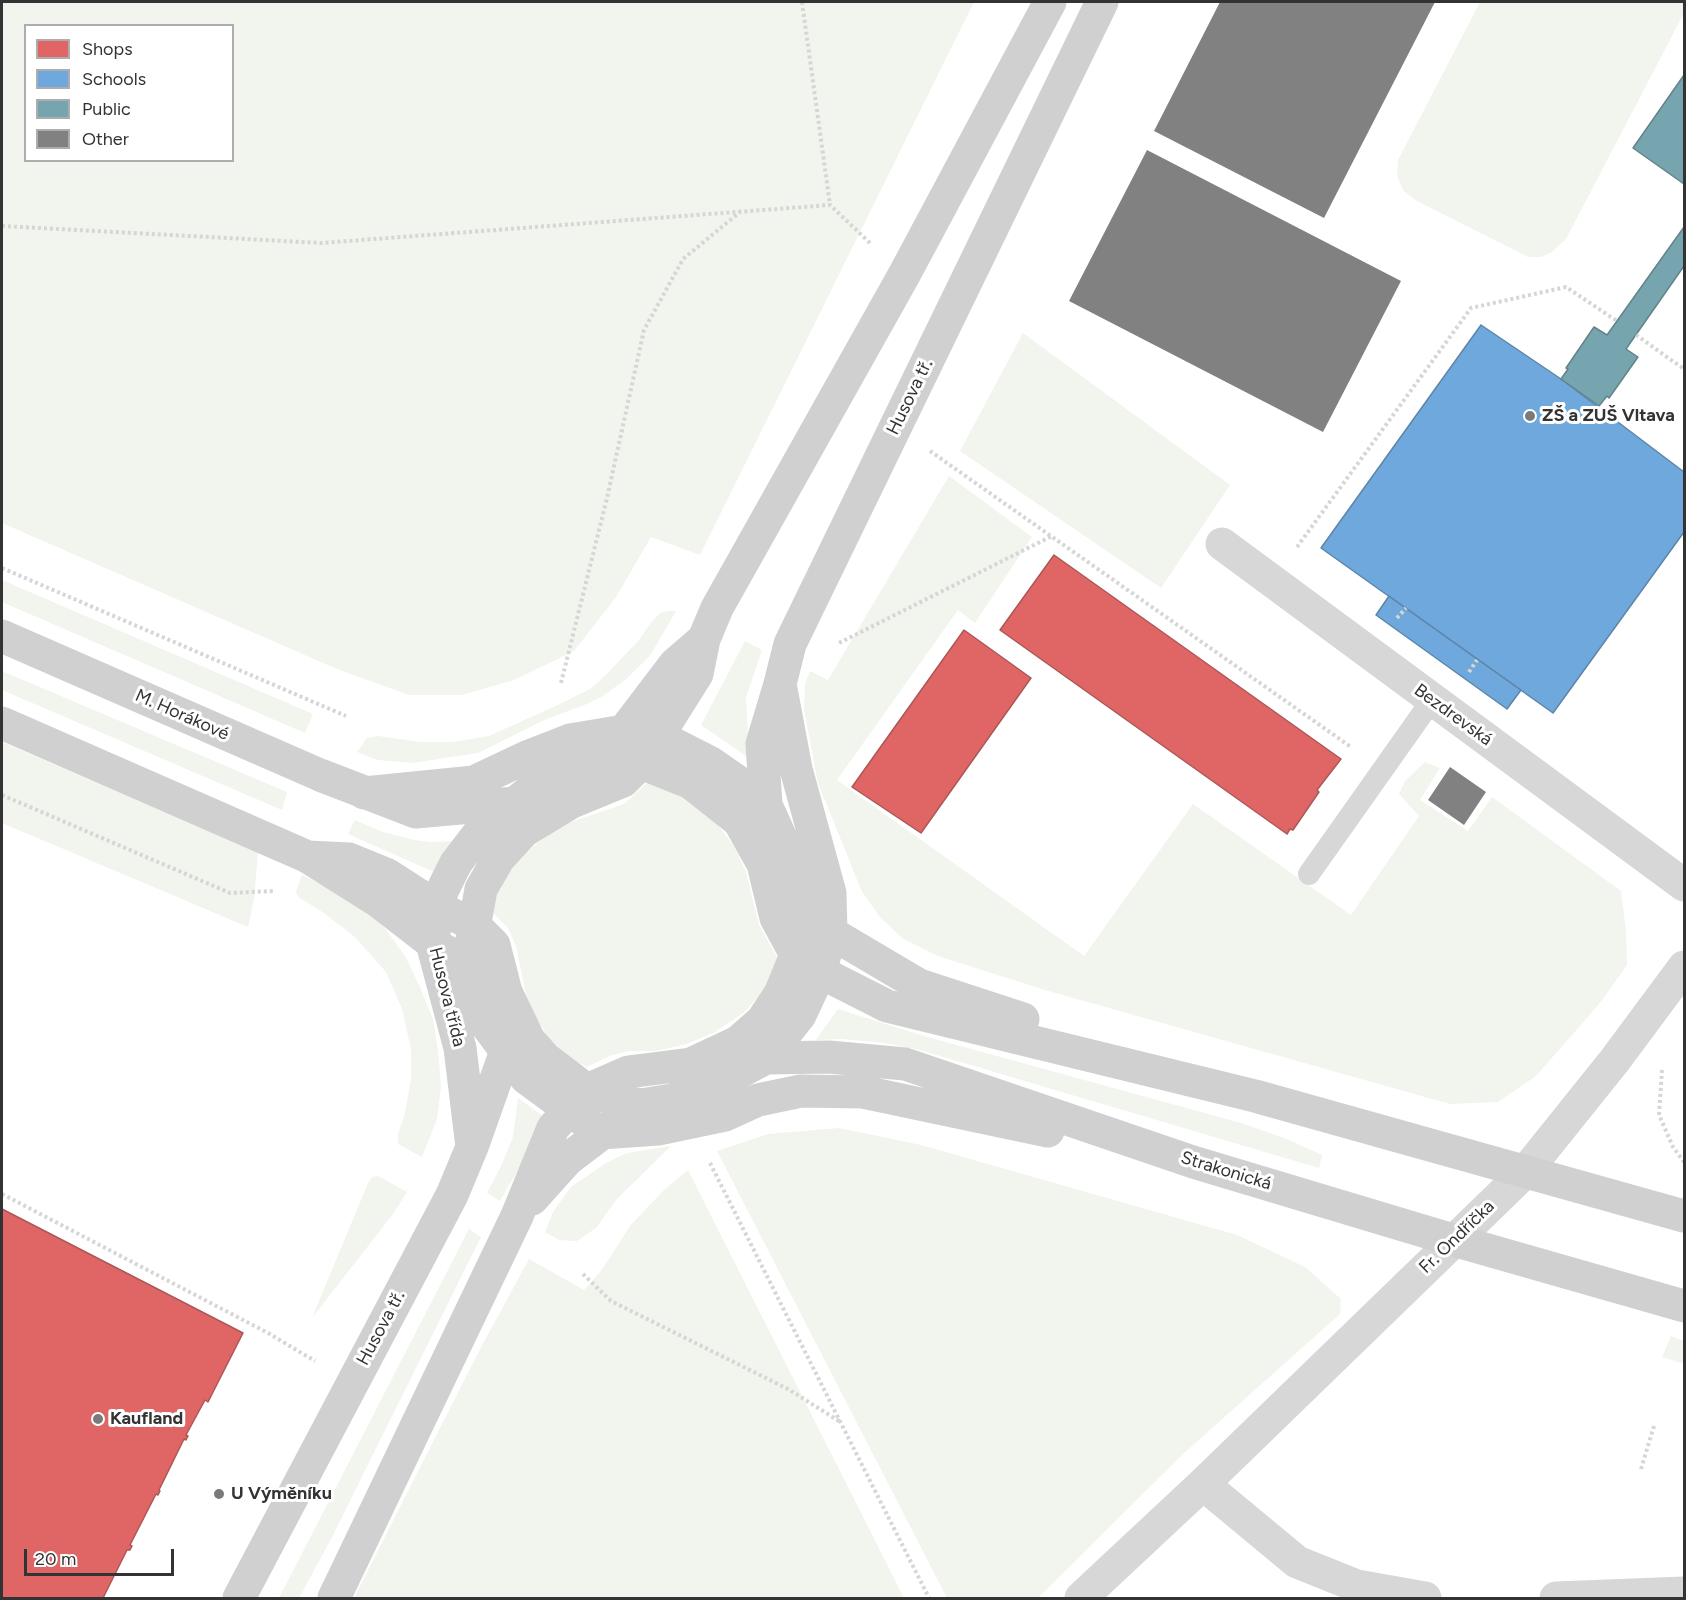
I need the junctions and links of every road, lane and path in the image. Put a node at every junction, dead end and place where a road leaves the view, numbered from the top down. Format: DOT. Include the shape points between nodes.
graph roads {
  1 [pos="802,2"];
  2 [pos="1050,2"];
  3 [pos="1102,2"];
  4 [pos="830,206"];
  5 [pos="741,212"];
  6 [pos="2,226"];
  7 [pos="904,275"];
  8 [pos="1617,321"];
  9 [pos="1636,335"];
  10 [pos="1684,369"];
  11 [pos="895,427"];
  12 [pos="1052,536"];
  13 [pos="1222,544"];
  14 [pos="2,568"];
  15 [pos="1272,582"];
  16 [pos="1406,608"];
  17 [pos="1390,613"];
  18 [pos="2,636"];
  19 [pos="704,639"];
  20 [pos="835,646"];
  21 [pos="1477,660"];
  22 [pos="1465,679"];
  23 [pos="561,683"];
  24 [pos="780,684"];
  25 [pos="1432,700"];
  26 [pos="346,716"];
  27 [pos="2,723"];
  28 [pos="624,731"];
  29 [pos="650,749"];
  30 [pos="597,759"];
  31 [pos="1383,769"];
  32 [pos="364,793"];
  33 [pos="2,795"];
  34 [pos="515,803"];
  35 [pos="766,806"];
  36 [pos="297,852"];
  37 [pos="1309,874"];
  38 [pos="1684,885"];
  39 [pos="273,891"];
  40 [pos="802,906"];
  41 [pos="439,908"];
  42 [pos="474,925"];
  43 [pos="831,933"];
  44 [pos="432,943"];
  45 [pos="467,964"];
  46 [pos="808,964"];
  47 [pos="1684,967"];
  48 [pos="506,1051"];
  49 [pos="766,1058"];
  50 [pos="1662,1060"];
  51 [pos="1255,1096"];
  52 [pos="577,1100"];
  53 [pos="641,1105"];
  54 [pos="600,1132"];
  55 [pos="472,1146"];
  56 [pos="709,1162"];
  57 [pos="1193,1162"];
  58 [pos="1684,1162"];
  59 [pos="1526,1171"];
  60 [pos="2,1194"];
  61 [pos="517,1216"];
  62 [pos="1684,1216"];
  63 [pos="1453,1240"];
  64 [pos="583,1274"];
  65 [pos="1684,1306"];
  66 [pos="352,1382"];
  67 [pos="839,1421"];
  68 [pos="1654,1426"];
  69 [pos="1641,1469"];
  70 [pos="1203,1484"];
  71 [pos="1684,1593"];
  72 [pos="239,1599"];
  73 [pos="334,1599"];
  74 [pos="929,1599"];
  75 [pos="1081,1599"];
  76 [pos="1425,1599"];
  77 [pos="1556,1599"];
  1 -- 4 [label="path"];
  2 -- 7 [label="street"];
  3 -- 11 [label="street, Husova tř."];
  4 -- 5 [label="path"];
  4 -- 7 [label="path"];
  5 -- 6 [label="path" via="321,243"];
  5 -- 23 [label="path" via="683,259 644,330"];
  7 -- 19 [label="street" via="717,608"];
  8 -- 15 [label="path" via="1566,287 1471,308"];
  9 -- 10 [label="path"];
  11 -- 12 [label="path"];
  11 -- 24 [label="street, Husova tř." via="790,644"];
  12 -- 20 [label="path"];
  12 -- 31 [label="path"];
  13 -- 15 [label="street, Bezdrevská"];
  14 -- 26 [label="path"];
  15 -- 25 [label="street, Bezdrevská"];
  16 -- 17 [label="path" via="1398,619"];
  18 -- 32 [label="street, M. Horákové"];
  19 -- 28 [label="street" via="675,664"];
  19 -- 29 [label="street" via="697,674"];
  21 -- 22 [label="path"];
  24 -- 35 [label="street, Husova tř." via="762,744"];
  24 -- 43 [label="street" via="796,769 830,893"];
  25 -- 31 [label="lane"];
  25 -- 38 [label="street, Bezdrevská"];
  27 -- 36 [label="street"];
  28 -- 29 [label="street"];
  28 -- 30 [label="street"];
  28 -- 32 [label="street" via="570,740 474,782"];
  29 -- 30 [label="street"];
  29 -- 35 [label="street" via="711,763"];
  29 -- 42 [label="street, Husova třída" via="622,782 572,802 524,831 499,858 481,889"];
  29 -- 46 [label="street" via="739,821 763,864 776,918"];
  30 -- 34 [label="street, Husova třída" via="539,784"];
  31 -- 37 [label="lane"];
  32 -- 34 [label="street, M. Horákové" via="416,812"];
  33 -- 39 [label="path" via="230,893"];
  34 -- 41 [label="street, Husova třída" via="479,833 456,863 442,891"];
  35 -- 40 [label="street" via="786,849"];
  36 -- 41 [label="street" via="349,859 388,875"];
  36 -- 44 [label="street" via="378,901"];
  40 -- 43 [label="street"];
  40 -- 46 [label="street"];
  41 -- 42 [label="street"];
  41 -- 44 [label="street, Husova třída"];
  42 -- 45 [label="street, Husova třída"];
  42 -- 52 [label="street" via="494,945 506,992 529,1040"];
  43 -- 46 [label="street"];
  43 -- 51 [label="street" via="920,985"];
  44 -- 45 [label="street"];
  44 -- 55 [label="street, Husova třída" via="460,1048"];
  45 -- 48 [label="street" via="485,1023"];
  46 -- 49 [label="street" via="800,1016"];
  46 -- 51 [label="street" via="887,1006"];
  46 -- 52 [label="street" via="762,1021 738,1042 692,1064 628,1072"];
  47 -- 59 [label="street, Fr. Ondříčka"];
  48 -- 52 [label="street" via="526,1078"];
  48 -- 55 [label="street, Husova tř."];
  49 -- 53 [label="street" via="719,1083 672,1100"];
  49 -- 57 [label="street, Strakonická" via="829,1057 905,1064"];
  50 -- 58 [label="path" via="1659,1115 1672,1147"];
  51 -- 59 [label="street"];
  52 -- 53 [label="street"];
  52 -- 54 [label="street"];
  52 -- 61 [label="street" via="553,1128"];
  53 -- 54 [label="street"];
  54 -- 57 [label="street" via="658,1129 725,1115 801,1090 863,1092"];
  54 -- 61 [label="street" via="568,1159"];
  55 -- 66 [label="street, Husova tř." via="452,1195"];
  56 -- 67 [label="path"];
  57 -- 63 [label="street, Strakonická"];
  59 -- 62 [label="street"];
  59 -- 63 [label="street, Fr. Ondříčka"];
  60 -- 66 [label="path" via="268,1333"];
  61 -- 73 [label="street"];
  63 -- 65 [label="street, Strakonická"];
  63 -- 70 [label="street, Fr. Ondříčka"];
  64 -- 67 [label="path" via="611,1301 788,1389"];
  66 -- 72 [label="street, Husova tř."];
  67 -- 74 [label="path"];
  68 -- 69 [label="path"];
  70 -- 75 [label="street, Fr. Ondříčka"];
  70 -- 76 [label="street" via="1297,1562 1357,1586"];
  71 -- 77 [label="street"];
}
